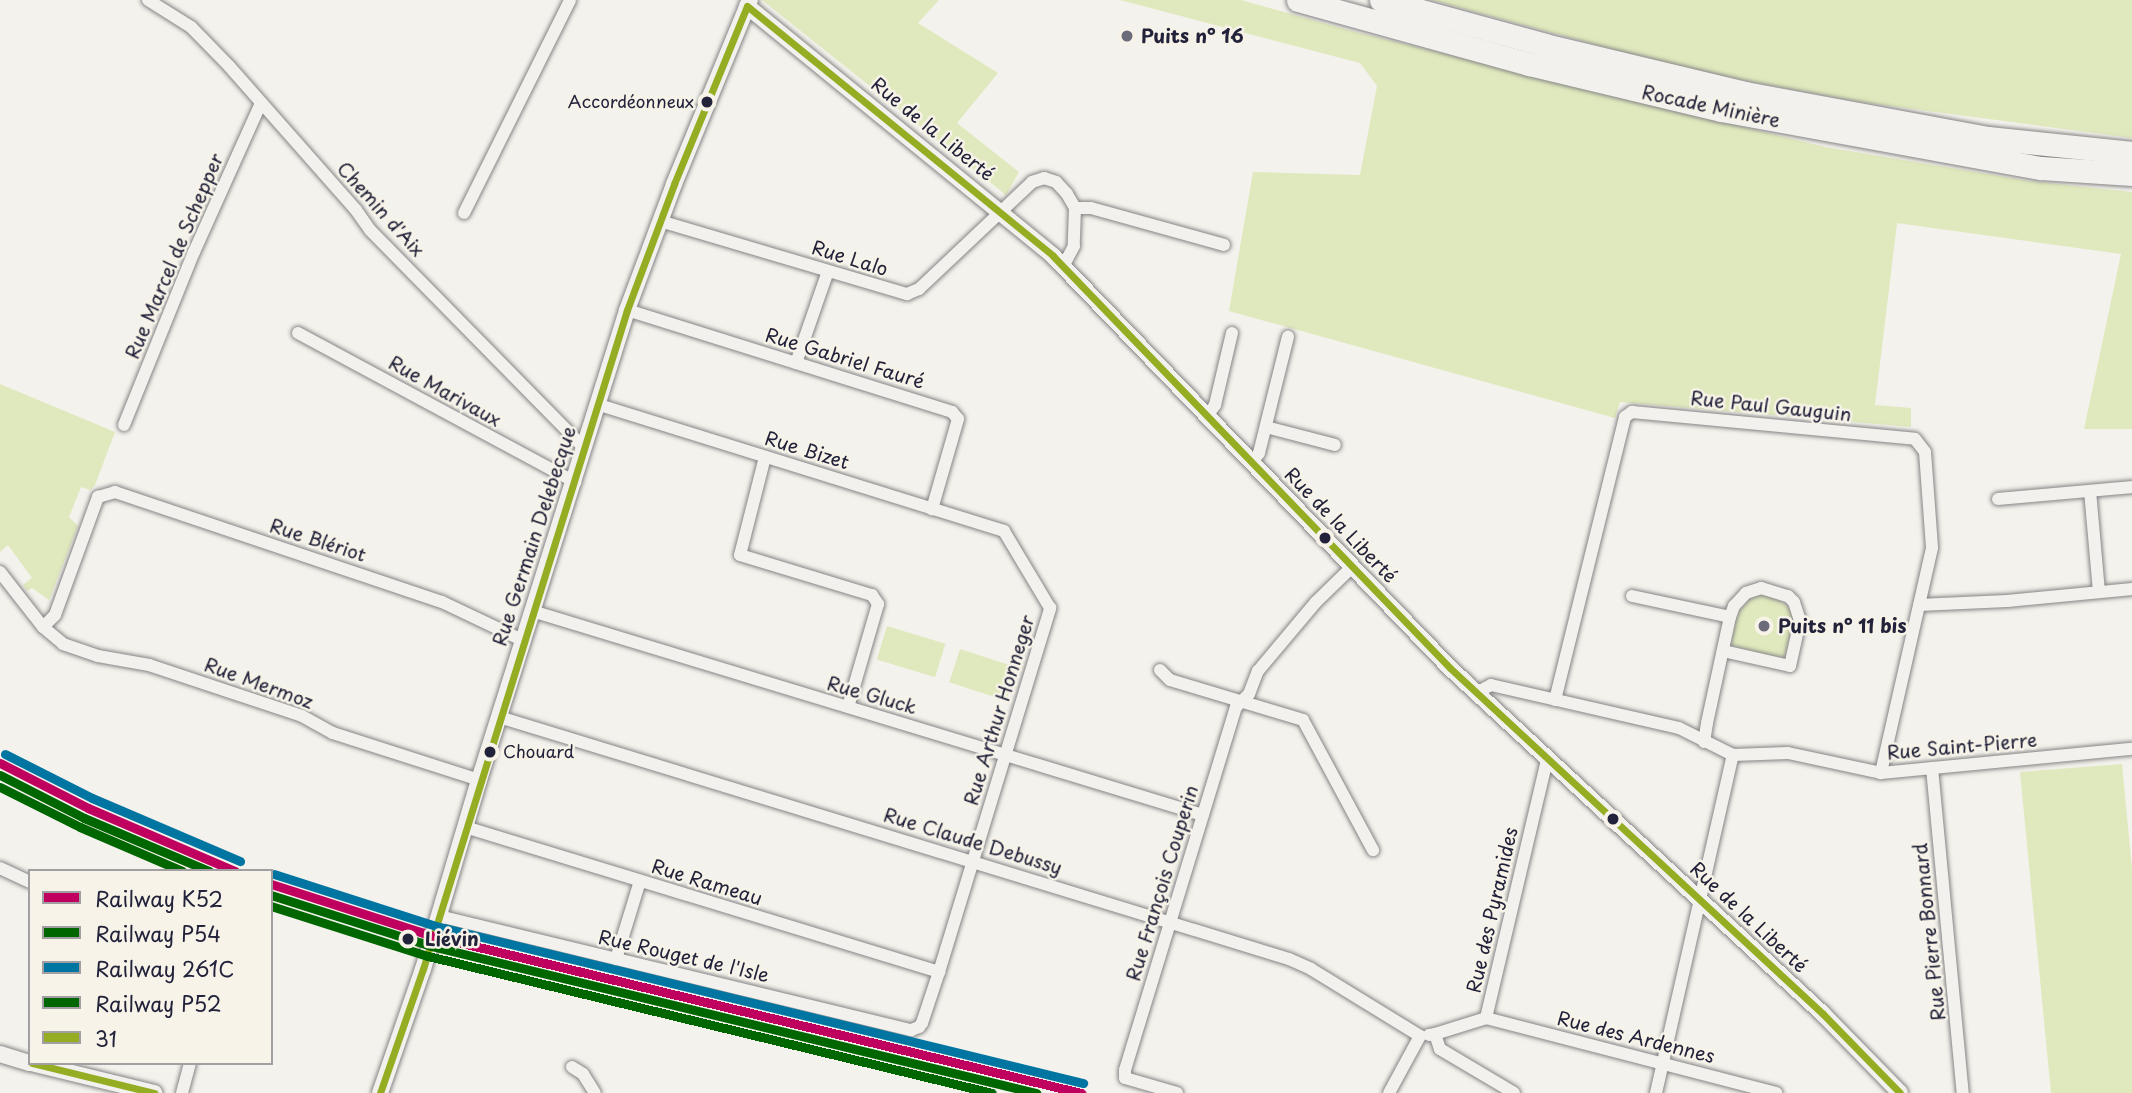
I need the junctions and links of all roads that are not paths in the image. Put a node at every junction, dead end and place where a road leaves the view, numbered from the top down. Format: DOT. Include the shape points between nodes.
graph roads {
  1 [pos="148,0"];
  2 [pos="570,0"];
  3 [pos="1298,0"];
  4 [pos="1381,0"];
  5 [pos="746,2"];
  6 [pos="261,103"];
  7 [pos="2132,153"];
  8 [pos="2132,174"];
  9 [pos="1075,208"];
  10 [pos="1002,212"];
  11 [pos="464,214"];
  12 [pos="660,221"];
  13 [pos="1224,245"];
  14 [pos="1063,267"];
  15 [pos="828,271"];
  16 [pos="627,310"];
  17 [pos="1232,332"];
  18 [pos="298,333"];
  19 [pos="1288,337"];
  20 [pos="796,363"];
  21 [pos="599,405"];
  22 [pos="1207,416"];
  23 [pos="124,425"];
  24 [pos="1266,427"];
  25 [pos="1335,445"];
  26 [pos="584,448"];
  27 [pos="765,457"];
  28 [pos="1252,462"];
  29 [pos="575,482"];
  30 [pos="2132,487"];
  31 [pos="2090,491"];
  32 [pos="1998,499"];
  33 [pos="932,509"];
  34 [pos="1004,531"];
  35 [pos="1352,567"];
  36 [pos="0,572"];
  37 [pos="2132,589"];
  38 [pos="2099,592"];
  39 [pos="1632,596"];
  40 [pos="1919,605"];
  41 [pos="532,611"];
  42 [pos="1730,617"];
  43 [pos="44,627"];
  44 [pos="522,640"];
  45 [pos="1723,651"];
  46 [pos="1160,670"];
  47 [pos="1476,693"];
  48 [pos="1555,700"];
  49 [pos="1242,701"];
  50 [pos="848,707"];
  51 [pos="499,717"];
  52 [pos="1703,742"];
  53 [pos="2132,750"];
  54 [pos="1006,754"];
  55 [pos="1733,755"];
  56 [pos="1547,759"];
  57 [pos="1932,768"];
  58 [pos="1881,773"];
  59 [pos="478,780"];
  60 [pos="1203,816"];
  61 [pos="465,827"];
  62 [pos="1373,850"];
  63 [pos="973,861"];
  64 [pos="0,867"];
  65 [pos="28,881"];
  66 [pos="639,881"];
  67 [pos="1701,900"];
  68 [pos="439,916"];
  69 [pos="1171,923"];
  70 [pos="616,959"];
  71 [pos="939,972"];
  72 [pos="1486,1018"];
  73 [pos="919,1027"];
  74 [pos="1435,1034"];
  75 [pos="1420,1036"];
  76 [pos="0,1054"];
  77 [pos="28,1062"];
  78 [pos="1663,1063"];
  79 [pos="38,1065"];
  80 [pos="189,1065"];
  81 [pos="572,1067"];
  82 [pos="154,1093"];
  83 [pos="181,1093"];
  84 [pos="380,1093"];
  85 [pos="595,1093"];
  86 [pos="1177,1093"];
  87 [pos="1389,1093"];
  88 [pos="1514,1093"];
  89 [pos="1656,1093"];
  90 [pos="1776,1093"];
  91 [pos="1900,1093"];
  92 [pos="1964,1093"];
  1 -- 6 [label="street, Chemin d'Aix" via="191,27"];
  2 -- 11 [label="street"];
  3 -- 8 [label="highway, Rocade Minière" via="1528,64 1721,110 2041,168"];
  4 -- 7 [label="highway, Rocade Minière" via="1745,93 1987,138"];
  5 -- 10 [label="street, Rue de la Liberté"];
  5 -- 12 [label="street, Rue Germain Delebecque"];
  6 -- 23 [label="street, Rue Marcel de Schepper"];
  6 -- 26 [label="street, Chemin d'Aix" via="370,230"];
  9 -- 10 [label="street, Rue Lalo" via="1055,182 1044,178 1032,183"];
  9 -- 13 [label="street" via="1091,208"];
  9 -- 14 [label="street" via="1074,246"];
  10 -- 14 [label="street, Rue de la Liberté"];
  10 -- 15 [label="street, Rue Lalo" via="914,292 900,294"];
  12 -- 15 [label="street, Rue Lalo"];
  12 -- 16 [label="street, Rue Germain Delebecque"];
  14 -- 22 [label="street, Rue de la Liberté"];
  15 -- 20 [label="street"];
  16 -- 20 [label="street, Rue Gabriel Fauré"];
  16 -- 21 [label="street, Rue Germain Delebecque"];
  17 -- 22 [label="street" via="1215,405"];
  18 -- 29 [label="street, Rue Marivaux"];
  19 -- 24 [label="street"];
  20 -- 33 [label="street, Rue Gabriel Fauré" via="952,412 958,419"];
  21 -- 26 [label="street, Rue Germain Delebecque"];
  21 -- 27 [label="street, Rue Bizet"];
  22 -- 28 [label="street, Rue de la Liberté"];
  24 -- 25 [label="street"];
  24 -- 28 [label="street"];
  26 -- 29 [label="street, Rue Germain Delebecque"];
  27 -- 33 [label="street, Rue Bizet"];
  27 -- 50 [label="street" via="740,555 872,596 878,604"];
  28 -- 35 [label="street, Rue de la Liberté"];
  29 -- 41 [label="street, Rue Germain Delebecque"];
  30 -- 31 [label="street"];
  31 -- 32 [label="street"];
  31 -- 38 [label="street"];
  33 -- 34 [label="street, Rue Bizet"];
  34 -- 54 [label="street, Rue Arthur Honneger" via="1050,608"];
  35 -- 47 [label="street, Rue de la Liberté"];
  35 -- 49 [label="street, Rue François Couperin" via="1258,671"];
  36 -- 43 [label="street"];
  37 -- 38 [label="street"];
  38 -- 40 [label="street"];
  39 -- 42 [label="street"];
  40 -- 48 [label="street, Rue Paul Gauguin" via="1932,548 1925,452 1915,439 1632,412 1625,417"];
  40 -- 58 [label="street"];
  41 -- 44 [label="street, Rue Germain Delebecque"];
  41 -- 50 [label="street, Rue Gluck"];
  42 -- 45 [label="street"];
  42 -- 45 [label="street" via="1746,593 1761,588 1788,596 1800,621 1790,666"];
  43 -- 44 [label="street, Rue Blériot" via="55,615 98,497 115,492 429,597"];
  43 -- 59 [label="street, Rue Mermoz" via="63,644 149,666 302,716 333,733"];
  44 -- 51 [label="street, Rue Germain Delebecque"];
  45 -- 52 [label="street"];
  46 -- 49 [label="street" via="1170,680"];
  47 -- 48 [label="street, Rue Saint-Pierre" via="1491,685"];
  47 -- 56 [label="street, Rue de la Liberté"];
  48 -- 52 [label="street, Rue Saint-Pierre" via="1679,728"];
  49 -- 60 [label="street, Rue François Couperin" via="1236,707"];
  49 -- 62 [label="street" via="1307,724"];
  50 -- 54 [label="street, Rue Gluck"];
  51 -- 59 [label="street, Rue Germain Delebecque"];
  51 -- 63 [label="street, Rue Claude Debussy"];
  52 -- 55 [label="street, Rue Saint-Pierre"];
  53 -- 57 [label="street, Rue Saint-Pierre"];
  54 -- 60 [label="street, Rue Gluck"];
  54 -- 63 [label="street, Rue Arthur Honneger"];
  55 -- 58 [label="street, Rue Saint-Pierre" via="1788,753"];
  55 -- 67 [label="street"];
  56 -- 67 [label="street, Rue de la Liberté"];
  56 -- 72 [label="street, Rue des Pyramides"];
  57 -- 58 [label="street, Rue Saint-Pierre"];
  57 -- 92 [label="street, Rue Pierre Bonnard"];
  59 -- 61 [label="street, Rue Germain Delebecque"];
  60 -- 69 [label="street, Rue François Couperin"];
  61 -- 66 [label="street, Rue Rameau"];
  61 -- 68 [label="street, Rue Germain Delebecque"];
  63 -- 69 [label="street, Rue Claude Debussy"];
  63 -- 71 [label="street, Rue Arthur Honneger"];
  64 -- 65 [label="street"];
  66 -- 70 [label="street"];
  66 -- 71 [label="street, Rue Rameau"];
  67 -- 78 [label="street"];
  67 -- 91 [label="street, Rue de la Liberté"];
  68 -- 70 [label="street, Rue Rouget de l'Isle"];
  68 -- 84 [label="street, Rue Germain Delebecque"];
  69 -- 75 [label="street, Rue Claude Debussy" via="1299,963"];
  69 -- 86 [label="street, Rue François Couperin" via="1125,1078"];
  70 -- 73 [label="street, Rue Rouget de l'Isle" via="911,1030"];
  71 -- 73 [label="street, Rue Arthur Honneger"];
  72 -- 74 [label="street, Rue des Pyramides"];
  72 -- 78 [label="street, Rue des Ardennes"];
  74 -- 75 [label="street, Rue des Pyramides"];
  74 -- 88 [label="street" via="1440,1049"];
  75 -- 87 [label="street"];
  76 -- 77 [label="street"];
  78 -- 89 [label="street"];
  78 -- 90 [label="street, Rue des Ardennes"];
  79 -- 82 [label="street"];
  80 -- 83 [label="street"];
  81 -- 85 [label="street" via="583,1074"];
}
